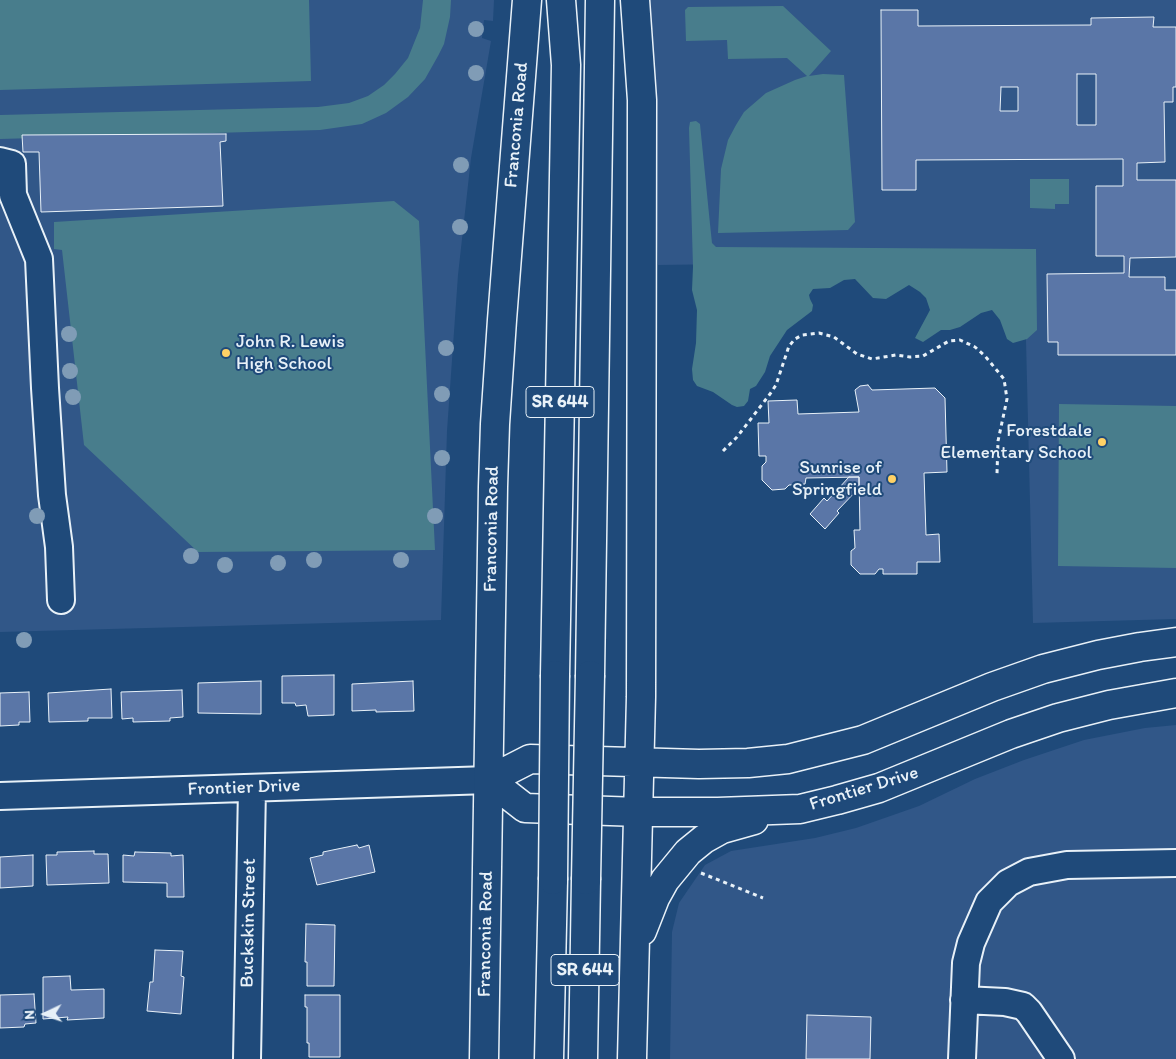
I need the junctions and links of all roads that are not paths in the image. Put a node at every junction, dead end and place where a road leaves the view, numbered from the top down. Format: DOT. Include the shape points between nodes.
graph roads {
  1 [pos="527,0"];
  2 [pos="561,0"];
  3 [pos="600,0"];
  4 [pos="635,0"];
  5 [pos="0,161"];
  6 [pos="61,600"];
  7 [pos="1176,642"];
  8 [pos="1176,693"];
  9 [pos="640,762"];
  10 [pos="489,780"];
  11 [pos="252,788"];
  12 [pos="0,796"];
  13 [pos="800,809"];
  14 [pos="639,812"];
  15 [pos="1176,863"];
  16 [pos="635,949"];
  17 [pos="964,1000"];
  18 [pos="247,1059"];
  19 [pos="484,1059"];
  20 [pos="549,1059"];
  21 [pos="583,1059"];
  22 [pos="632,1059"];
  23 [pos="962,1059"];
  24 [pos="1061,1059"];
  1 -- 10 [label="main road, Franconia Road" via="495,424"];
  2 -- 20 [label="main road, SR 644, bridge" via="566,65"];
  3 -- 21 [label="main road, SR 644, bridge"];
  4 -- 9 [label="main road" via="642,100"];
  5 -- 6 [label="street" via="12,164 12,195 39,259"];
  7 -- 9 [label="main road, Frontier Drive" via="1114,652 1043,669 863,740 788,759 719,764"];
  8 -- 13 [label="main road, Frontier Drive" via="1058,718 1010,734 879,788"];
  9 -- 10 [label="main road, Frontier Drive" via="530,759"];
  9 -- 14 [label="main road"];
  10 -- 11 [label="street, Frontier Drive"];
  10 -- 14 [label="main road, Frontier Drive" via="525,808"];
  10 -- 19 [label="main road, Franconia Road"];
  11 -- 12 [label="street, Frontier Drive"];
  11 -- 18 [label="street, Buckskin Street"];
  13 -- 14 [label="main road, Frontier Drive"];
  13 -- 16 [label="main road" via="722,830 688,852 665,880"];
  14 -- 16 [label="main road"];
  15 -- 17 [label="street" via="1066,866 1029,872 1008,883 989,902 971,943 966,963"];
  16 -- 22 [label="main road"];
  17 -- 23 [label="street"];
  17 -- 24 [label="street" via="1023,1006"];
}
